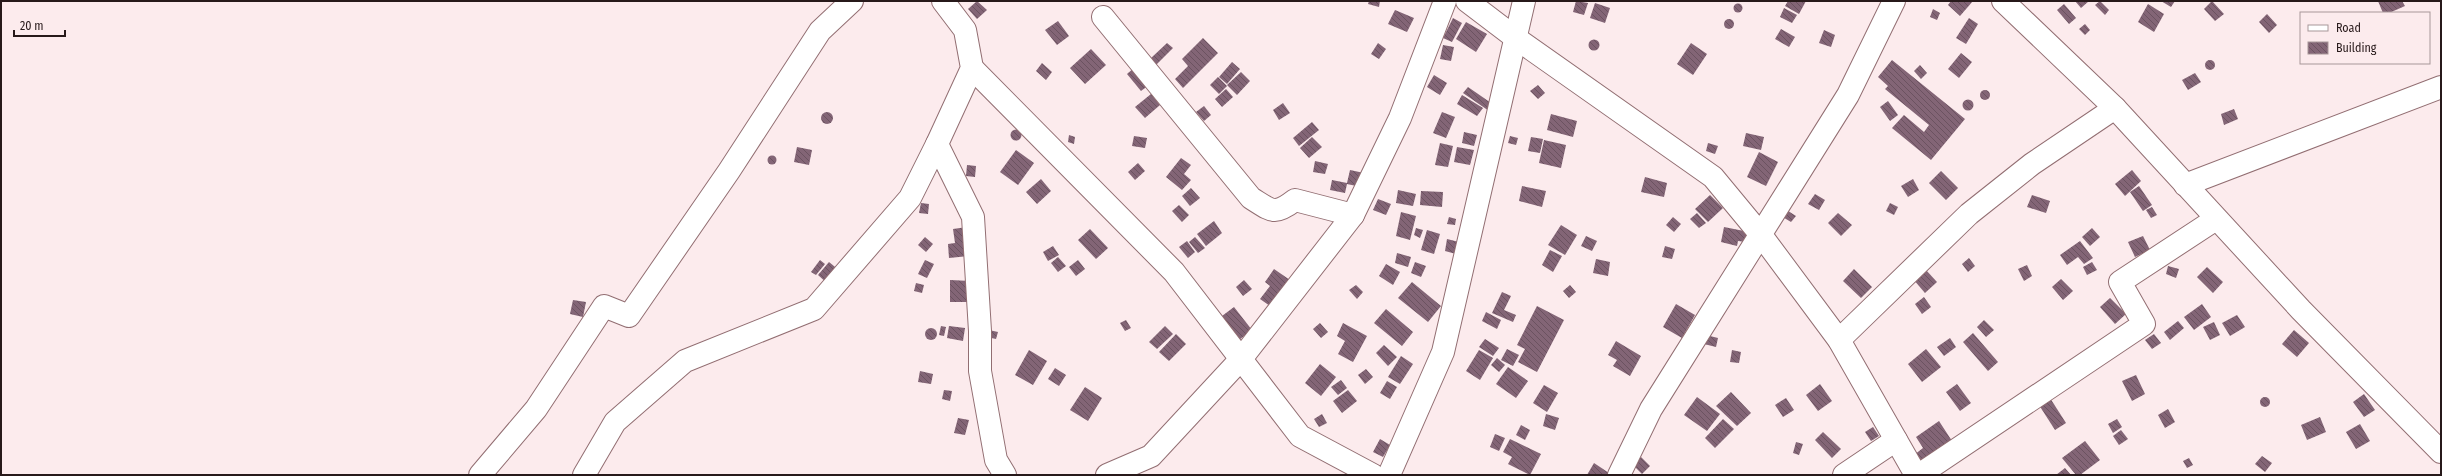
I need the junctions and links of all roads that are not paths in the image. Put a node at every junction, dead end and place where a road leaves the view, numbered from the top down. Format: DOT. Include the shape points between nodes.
graph roads {
  1 [pos="852,1"];
  2 [pos="943,1"];
  3 [pos="1445,1"];
  4 [pos="1467,1"];
  5 [pos="1524,1"];
  6 [pos="1894,1"];
  7 [pos="2003,1"];
  8 [pos="1103,17"];
  9 [pos="1517,39"];
  10 [pos="972,68"];
  11 [pos="2441,87"];
  12 [pos="2115,108"];
  13 [pos="937,144"];
  14 [pos="2186,185"];
  15 [pos="1353,215"];
  16 [pos="2216,219"];
  17 [pos="1761,235"];
  18 [pos="1839,340"];
  19 [pos="1241,359"];
  20 [pos="1896,440"];
  21 [pos="2441,452"];
  22 [pos="480,475"];
  23 [pos="584,475"];
  24 [pos="1005,475"];
  25 [pos="1107,475"];
  26 [pos="1373,475"];
  27 [pos="1389,475"];
  28 [pos="1619,475"];
  29 [pos="1844,475"];
  30 [pos="1917,475"];
  1 -- 22 [label="street" via="820,30 729,171 629,316 604,306 536,409"];
  2 -- 10 [label="street" via="965,30"];
  3 -- 15 [label="street" via="1400,118"];
  4 -- 9 [label="street"];
  5 -- 9 [label="street"];
  6 -- 17 [label="street" via="1848,95"];
  7 -- 12 [label="street"];
  8 -- 15 [label="street" via="1251,198 1270,210 1281,210 1295,200"];
  9 -- 17 [label="street" via="1713,177"];
  9 -- 27 [label="street" via="1443,352"];
  10 -- 13 [label="street"];
  10 -- 19 [label="street" via="1174,272"];
  11 -- 14 [label="street"];
  12 -- 14 [label="street"];
  12 -- 18 [label="street" via="2032,164 1969,214"];
  13 -- 23 [label="street" via="910,198 814,309 685,361 615,422"];
  13 -- 24 [label="street" via="973,217 980,372 996,460"];
  14 -- 16 [label="street"];
  15 -- 19 [label="street"];
  16 -- 21 [label="street" via="2301,310"];
  16 -- 30 [label="street" via="2120,282 2144,324"];
  17 -- 18 [label="street"];
  17 -- 28 [label="street" via="1651,409"];
  18 -- 20 [label="street"];
  19 -- 25 [label="street" via="1151,456"];
  19 -- 26 [label="street" via="1300,436"];
  20 -- 29 [label="street"];
  20 -- 30 [label="street"];
}
